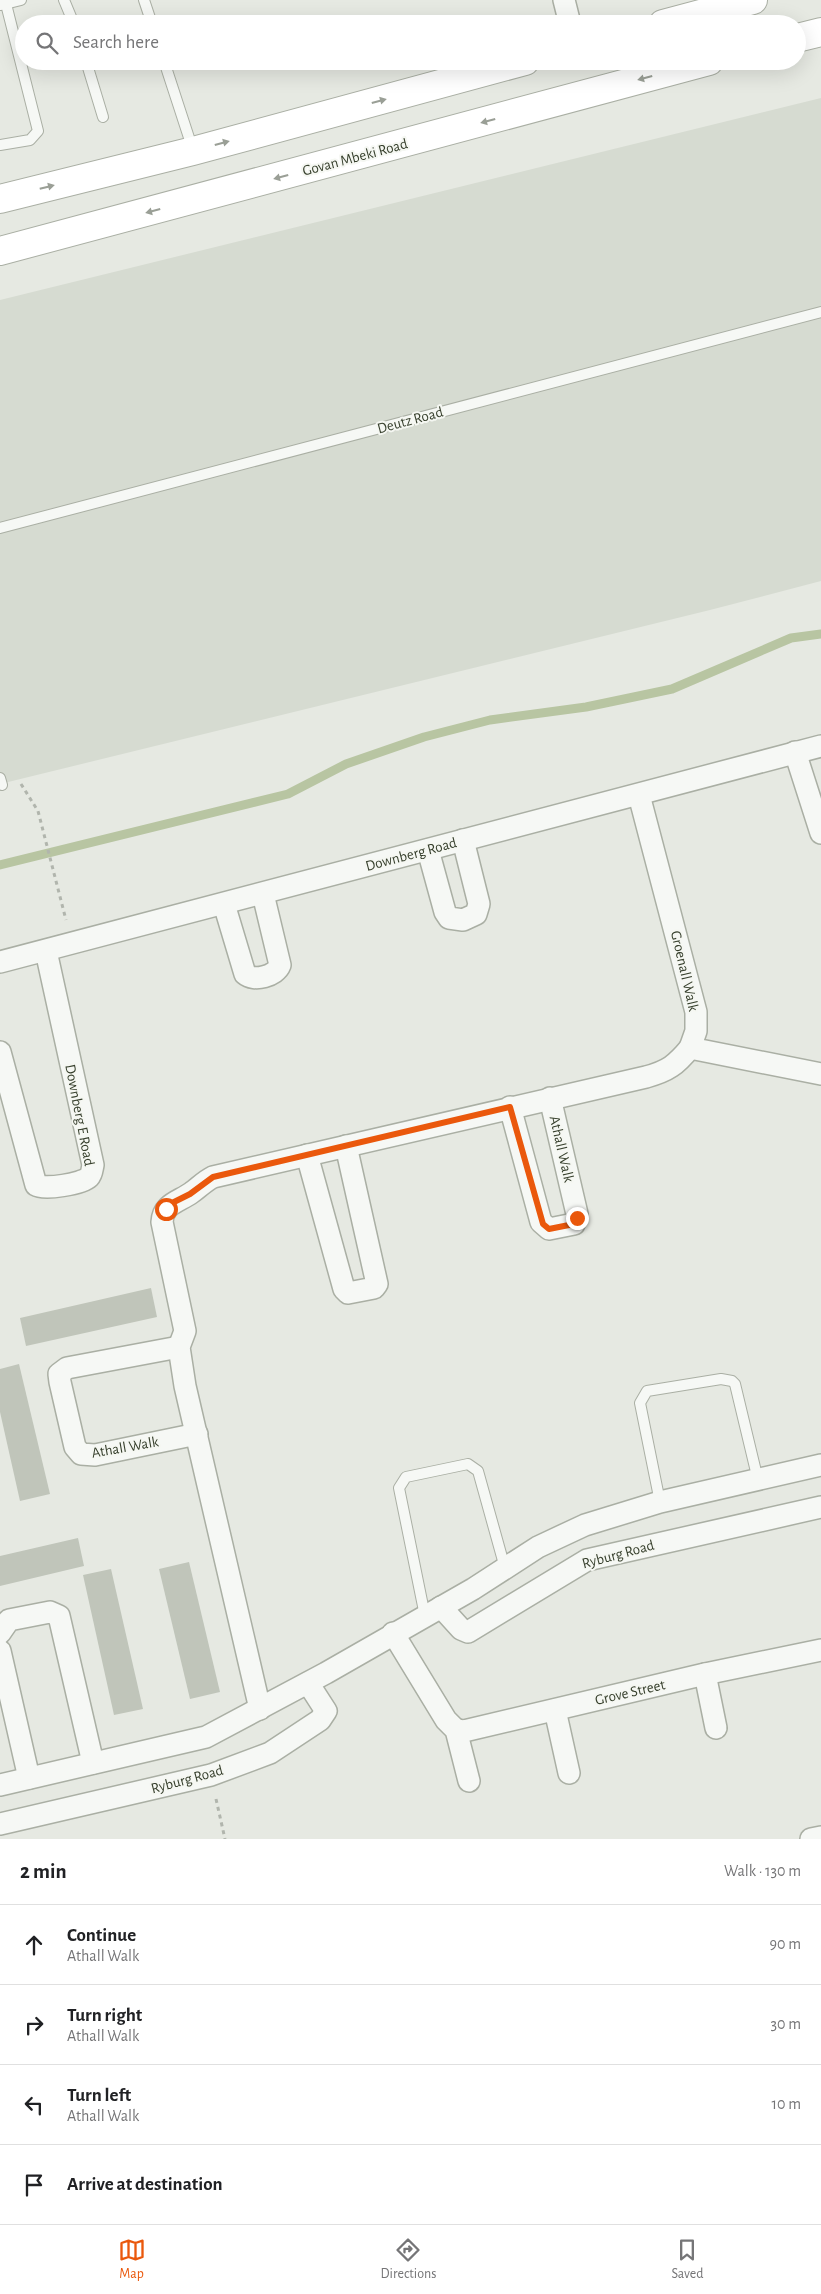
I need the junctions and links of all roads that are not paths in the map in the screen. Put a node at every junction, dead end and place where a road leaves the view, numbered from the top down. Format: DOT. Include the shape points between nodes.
graph roads {
  1 [pos="21,0"];
  2 [pos="64,0"];
  3 [pos="144,0"];
  4 [pos="564,0"];
  5 [pos="753,0"];
  6 [pos="3,4"];
  7 [pos="70,15"];
  8 [pos="149,15"];
  9 [pos="568,15"];
  10 [pos="697,15"];
  11 [pos="821,32"];
  12 [pos="806,36"];
  13 [pos="15,48"];
  14 [pos="21,70"];
  15 [pos="89,70"];
  16 [pos="167,70"];
  17 [pos="492,70"];
  18 [pos="675,70"];
  19 [pos="103,117"];
  20 [pos="0,145"];
  21 [pos="193,151"];
  22 [pos="0,199"];
  23 [pos="0,251"];
  24 [pos="821,312"];
  25 [pos="0,528"];
  26 [pos="821,746"];
  27 [pos="795,752"];
  28 [pos="639,795"];
  29 [pos="821,833"];
  30 [pos="463,840"];
  31 [pos="428,850"];
  32 [pos="264,894"];
  33 [pos="224,904"];
  34 [pos="46,951"];
  35 [pos="0,962"];
  36 [pos="690,1048"];
  37 [pos="0,1052"];
  38 [pos="821,1074"];
  39 [pos="550,1098"];
  40 [pos="510,1107"];
  41 [pos="346,1146"];
  42 [pos="307,1155"];
  43 [pos="179,1347"];
  44 [pos="197,1434"];
  45 [pos="821,1465"];
  46 [pos="758,1480"];
  47 [pos="660,1502"];
  48 [pos="821,1507"];
  49 [pos="505,1568"];
  50 [pos="433,1611"];
  51 [pos="0,1633"];
  52 [pos="394,1633"];
  53 [pos="821,1650"];
  54 [pos="0,1651"];
  55 [pos="705,1674"];
  56 [pos="308,1683"];
  57 [pos="260,1709"];
  58 [pos="555,1710"];
  59 [pos="716,1728"];
  60 [pos="456,1730"];
  61 [pos="94,1763"];
  62 [pos="569,1774"];
  63 [pos="29,1778"];
  64 [pos="470,1781"];
  65 [pos="0,1785"];
  66 [pos="0,1824"];
  67 [pos="821,1836"];
  68 [pos="811,1839"];
  1 -- 6 [label="lane"];
  2 -- 7 [label="lane"];
  3 -- 8 [label="lane"];
  4 -- 9 [label="street"];
  5 -- 10 [label="main road"];
  6 -- 13 [label="lane"];
  11 -- 12 [label="main road"];
  14 -- 20 [label="lane" via="38,131 30,140"];
  15 -- 19 [label="lane"];
  16 -- 21 [label="lane"];
  21 -- 17 [label="main road, one-way"];
  18 -- 23 [label="main road, Govan Mbeki Road, one-way"];
  22 -- 21 [label="main road, one-way"];
  24 -- 25 [label="lane, Deutz Road"];
  26 -- 27 [label="street, Downberg Road"];
  27 -- 28 [label="street, Downberg Road"];
  27 -- 29 [label="street"];
  28 -- 30 [label="street, Downberg Road"];
  28 -- 36 [label="street, Groenall Walk" via="696,1012 696,1031"];
  30 -- 31 [label="street, Downberg Road"];
  30 -- 31 [label="street" via="479,904 476,914 463,920 449,918 445,912"];
  31 -- 32 [label="street, Downberg Road"];
  32 -- 33 [label="street, Downberg Road"];
  32 -- 33 [label="street" via="280,965 265,976 252,978 245,974"];
  33 -- 34 [label="street, Downberg Road"];
  34 -- 35 [label="street, Downberg Road"];
  34 -- 37 [label="street, Downberg E Road" via="93,1166 86,1179 49,1188 36,1185"];
  36 -- 38 [label="street"];
  36 -- 39 [label="street, Athall Walk" via="677,1064 662,1072"];
  39 -- 40 [label="street, Athall Walk"];
  39 -- 40 [label="street, Athall Walk" via="577,1214 574,1224 549,1229 541,1222"];
  40 -- 41 [label="street, Athall Walk"];
  41 -- 42 [label="street, Athall Walk"];
  41 -- 42 [label="street" via="377,1284 374,1288 348,1292 344,1288"];
  42 -- 43 [label="street, Athall Walk" via="213,1177 166,1209 162,1222 185,1331"];
  43 -- 44 [label="street, Athall Walk"];
  43 -- 44 [label="street, Athall Walk" via="67,1368 60,1374 60,1382 75,1447 82,1454 95,1455"];
  44 -- 57 [label="street, Athall Walk"];
  45 -- 46 [label="street"];
  46 -- 47 [label="street"];
  46 -- 47 [label="lane" via="732,1381 721,1379 648,1391 640,1403"];
  47 -- 49 [label="street" via="585,1525 538,1547"];
  48 -- 50 [label="street, Ryburg Road" via="587,1560 468,1632"];
  49 -- 50 [label="street"];
  49 -- 50 [label="lane" via="478,1471 474,1467 468,1464 406,1477 399,1488"];
  50 -- 52 [label="street"];
  51 -- 61 [label="street" via="9,1620 50,1612 59,1616"];
  52 -- 56 [label="street"];
  52 -- 60 [label="street" via="446,1720"];
  53 -- 55 [label="street, Grove Street"];
  54 -- 63 [label="street"];
  55 -- 58 [label="street, Grove Street"];
  55 -- 59 [label="street"];
  56 -- 57 [label="street"];
  56 -- 66 [label="street, Ryburg Road" via="326,1711 323,1718 270,1753 211,1775"];
  57 -- 61 [label="street" via="206,1736"];
  58 -- 60 [label="street, Grove Street" via="464,1731"];
  58 -- 62 [label="street"];
  60 -- 64 [label="street"];
  61 -- 63 [label="street"];
  63 -- 65 [label="street"];
  67 -- 68 [label="street"];
}
